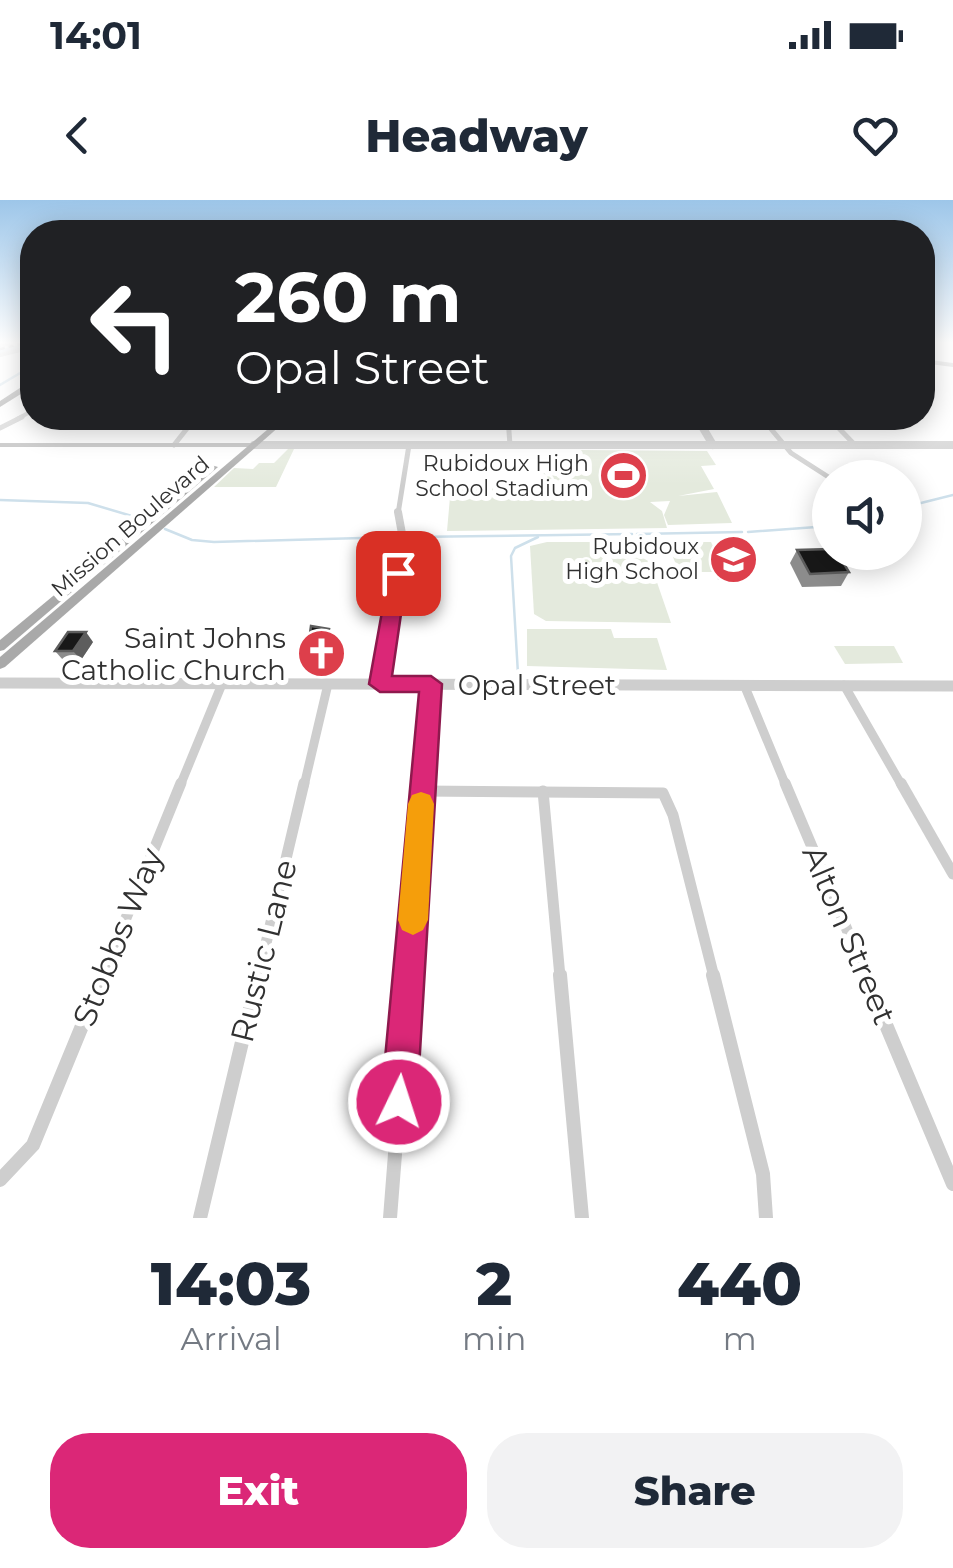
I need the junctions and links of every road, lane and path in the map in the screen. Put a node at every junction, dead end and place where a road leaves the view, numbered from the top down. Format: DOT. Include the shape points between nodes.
graph roads {
  1 [pos="186,430"];
  2 [pos="261,430"];
  3 [pos="268,430"];
  4 [pos="509,430"];
  5 [pos="703,430"];
  6 [pos="772,430"];
  7 [pos="840,430"];
  8 [pos="0,445"];
  9 [pos="174,445"];
  10 [pos="247,445"];
  11 [pos="410,445"];
  12 [pos="510,445"];
  13 [pos="712,445"];
  14 [pos="784,445"];
  15 [pos="854,445"];
  16 [pos="953,445"];
  17 [pos="812,465"];
  18 [pos="0,647"];
  19 [pos="0,664"];
  20 [pos="0,683"];
  21 [pos="222,684"];
  22 [pos="328,684"];
  23 [pos="380,684"];
  24 [pos="431,684"];
  25 [pos="844,685"];
  26 [pos="745,686"];
  27 [pos="951,689"];
  28 [pos="422,791"];
  29 [pos="543,791"];
  30 [pos="953,874"];
  31 [pos="0,1180"];
  32 [pos="953,1184"];
  33 [pos="200,1218"];
  34 [pos="390,1218"];
  35 [pos="582,1218"];
  36 [pos="766,1218"];
  1 -- 9 [label="street"];
  2 -- 10 [label="main road, Mission Boulevard"];
  3 -- 10 [label="main road, Mission Boulevard"];
  4 -- 12 [label="street"];
  5 -- 13 [label="street"];
  6 -- 14 [label="street"];
  7 -- 15 [label="street"];
  8 -- 9 [label="main road"];
  9 -- 10 [label="main road"];
  10 -- 11 [label="street"];
  10 -- 18 [label="main road, Mission Boulevard"];
  10 -- 19 [label="main road, Mission Boulevard"];
  11 -- 12 [label="street"];
  11 -- 23 [label="street"];
  12 -- 13 [label="street"];
  13 -- 14 [label="street"];
  14 -- 15 [label="street"];
  14 -- 17 [label="street"];
  15 -- 16 [label="street"];
  20 -- 21 [label="street, Opal Street"];
  21 -- 22 [label="street, Opal Street"];
  21 -- 31 [label="street, Stobbs Way" via="33,1146"];
  22 -- 23 [label="street, Opal Street"];
  22 -- 33 [label="street, Rustic Lane"];
  23 -- 24 [label="street, Opal Street"];
  24 -- 26 [label="street, Opal Street"];
  24 -- 28 [label="street"];
  25 -- 26 [label="street, Opal Street"];
  25 -- 27 [label="street, Opal Street"];
  25 -- 30 [label="street"];
  26 -- 32 [label="street, Alton Street"];
  28 -- 29 [label="street"];
  28 -- 34 [label="street"];
  29 -- 35 [label="street"];
  29 -- 36 [label="street" via="663,794 752,1127"];
}
